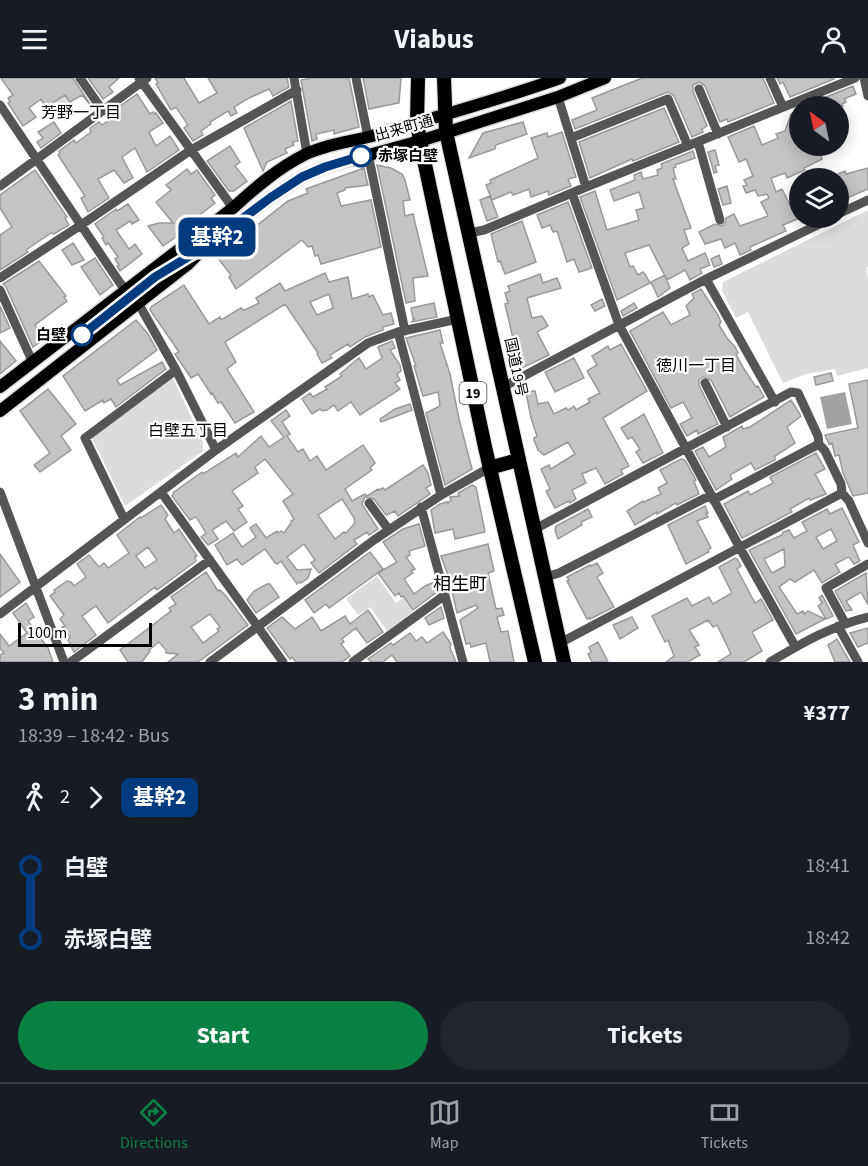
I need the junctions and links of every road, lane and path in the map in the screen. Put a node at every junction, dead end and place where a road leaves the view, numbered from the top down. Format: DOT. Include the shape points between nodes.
graph roads {
  1 [pos="80,78"];
  2 [pos="294,78"];
  3 [pos="356,78"];
  4 [pos="418,78"];
  5 [pos="444,78"];
  6 [pos="559,78"];
  7 [pos="605,78"];
  8 [pos="770,78"];
  9 [pos="855,78"];
  10 [pos="864,78"];
  11 [pos="143,80"];
  12 [pos="699,89"];
  13 [pos="297,90"];
  14 [pos="868,96"];
  15 [pos="558,97"];
  16 [pos="0,105"];
  17 [pos="783,107"];
  18 [pos="104,111"];
  19 [pos="445,114"];
  20 [pos="417,122"];
  21 [pos="446,132"];
  22 [pos="718,134"];
  23 [pos="368,137"];
  24 [pos="571,138"];
  25 [pos="420,141"];
  26 [pos="693,144"];
  27 [pos="190,150"];
  28 [pos="307,154"];
  29 [pos="368,154"];
  30 [pos="37,159"];
  31 [pos="0,186"];
  32 [pos="586,187"];
  33 [pos="572,193"];
  34 [pos="868,200"];
  35 [pos="232,208"];
  36 [pos="849,209"];
  37 [pos="720,220"];
  38 [pos="81,225"];
  39 [pos="811,228"];
  40 [pos="470,233"];
  41 [pos="0,278"];
  42 [pos="706,279"];
  43 [pos="0,290"];
  44 [pos="126,291"];
  45 [pos="138,303"];
  46 [pos="458,319"];
  47 [pos="618,325"];
  48 [pos="401,332"];
  49 [pos="33,363"];
  50 [pos="176,370"];
  51 [pos="705,383"];
  52 [pos="0,387"];
  53 [pos="503,387"];
  54 [pos="775,402"];
  55 [pos="0,411"];
  56 [pos="727,427"];
  57 [pos="819,444"];
  58 [pos="686,449"];
  59 [pos="216,450"];
  60 [pos="518,460"];
  61 [pos="489,468"];
  62 [pos="0,492"];
  63 [pos="161,492"];
  64 [pos="842,493"];
  65 [pos="441,495"];
  66 [pos="712,498"];
  67 [pos="369,503"];
  68 [pos="421,507"];
  69 [pos="124,519"];
  70 [pos="535,528"];
  71 [pos="388,530"];
  72 [pos="868,543"];
  73 [pos="740,548"];
  74 [pos="210,560"];
  75 [pos="868,564"];
  76 [pos="546,577"];
  77 [pos="36,587"];
  78 [pos="445,595"];
  79 [pos="0,614"];
  80 [pos="868,617"];
  81 [pos="842,624"];
  82 [pos="257,626"];
  83 [pos="560,643"];
  84 [pos="795,646"];
  85 [pos="532,661"];
  86 [pos="772,661"];
  87 [pos="64,662"];
  88 [pos="71,662"];
  89 [pos="210,662"];
  90 [pos="283,662"];
  91 [pos="353,662"];
  92 [pos="463,662"];
  93 [pos="564,662"];
  94 [pos="858,662"];
  1 -- 18 [label="street"];
  2 -- 13 [label="street"];
  3 -- 23 [label="street"];
  4 -- 20 [label="highway, 19"];
  5 -- 19 [label="highway, 国道19号 / 19"];
  6 -- 19 [label="main road, 出来町通"];
  7 -- 15 [label="main road, 出来町通"];
  8 -- 17 [label="street"];
  9 -- 17 [label="street"];
  10 -- 14 [label="street"];
  11 -- 18 [label="street"];
  11 -- 27 [label="street"];
  12 -- 22 [label="street"];
  13 -- 27 [label="street"];
  13 -- 28 [label="street"];
  15 -- 21 [label="main road, 出来町通"];
  15 -- 24 [label="street"];
  16 -- 30 [label="street"];
  17 -- 22 [label="street"];
  18 -- 30 [label="street"];
  19 -- 20 [label="main road, 出来町通"];
  19 -- 21 [label="highway, 国道19号 / 19"];
  20 -- 23 [label="main road, 出来町通"];
  20 -- 25 [label="highway, 19"];
  21 -- 25 [label="main road, 出来町通"];
  21 -- 40 [label="highway, 国道19号 / 19"];
  22 -- 26 [label="street"];
  23 -- 28 [label="main road, 出来町通"];
  24 -- 26 [label="street" via="668,99"];
  24 -- 32 [label="street"];
  25 -- 29 [label="main road, 出来町通"];
  25 -- 46 [label="highway, 19"];
  26 -- 32 [label="street"];
  26 -- 37 [label="street"];
  27 -- 35 [label="street"];
  27 -- 38 [label="street"];
  28 -- 35 [label="main road, 出来町通" via="265,179"];
  29 -- 45 [label="main road, 出来町通" via="302,177 206,246"];
  29 -- 48 [label="street"];
  30 -- 31 [label="street"];
  30 -- 38 [label="street"];
  32 -- 33 [label="street"];
  33 -- 40 [label="street"];
  33 -- 47 [label="street"];
  34 -- 36 [label="street"];
  35 -- 44 [label="main road, 出来町通"];
  38 -- 41 [label="street"];
  38 -- 44 [label="street"];
  39 -- 42 [label="street"];
  40 -- 53 [label="highway, 国道19号 / 19"];
  42 -- 47 [label="street"];
  42 -- 54 [label="street"];
  43 -- 49 [label="street"];
  44 -- 45 [label="street"];
  44 -- 49 [label="main road, 出来町通"];
  45 -- 50 [label="street"];
  45 -- 55 [label="main road, 出来町通"];
  46 -- 48 [label="street"];
  46 -- 61 [label="highway, 19"];
  47 -- 53 [label="street"];
  47 -- 58 [label="street"];
  48 -- 59 [label="street" via="368,343"];
  48 -- 65 [label="street"];
  49 -- 52 [label="main road, 出来町通"];
  50 -- 59 [label="street"];
  50 -- 69 [label="street" via="85,438"];
  51 -- 56 [label="street"];
  53 -- 60 [label="highway, 国道19号 / 19"];
  54 -- 56 [label="street"];
  54 -- 57 [label="street" via="791,392 798,393"];
  56 -- 58 [label="street"];
  57 -- 64 [label="street"];
  57 -- 66 [label="street"];
  58 -- 66 [label="street"];
  58 -- 70 [label="street"];
  59 -- 63 [label="street"];
  60 -- 61 [label="highway"];
  60 -- 70 [label="highway, 国道19号 / 19"];
  61 -- 65 [label="street"];
  61 -- 85 [label="highway, 19"];
  62 -- 77 [label="street"];
  63 -- 69 [label="street"];
  63 -- 74 [label="street"];
  64 -- 72 [label="street"];
  64 -- 73 [label="street"];
  65 -- 68 [label="street"];
  66 -- 73 [label="street"];
  66 -- 76 [label="street"];
  67 -- 71 [label="street"];
  68 -- 71 [label="street"];
  68 -- 78 [label="street"];
  69 -- 77 [label="street"];
  70 -- 76 [label="highway, 国道19号 / 19"];
  71 -- 82 [label="street"];
  73 -- 83 [label="street"];
  73 -- 84 [label="street"];
  74 -- 82 [label="street"];
  74 -- 88 [label="street"];
  75 -- 81 [label="street" via="826,588"];
  76 -- 83 [label="highway, 国道19号 / 19"];
  77 -- 79 [label="street"];
  77 -- 87 [label="street"];
  78 -- 91 [label="street"];
  78 -- 92 [label="street"];
  80 -- 81 [label="street"];
  81 -- 84 [label="street"];
  81 -- 94 [label="street"];
  82 -- 89 [label="street"];
  82 -- 90 [label="street"];
  83 -- 93 [label="highway, 国道19号 / 19"];
  84 -- 86 [label="street"];
}
